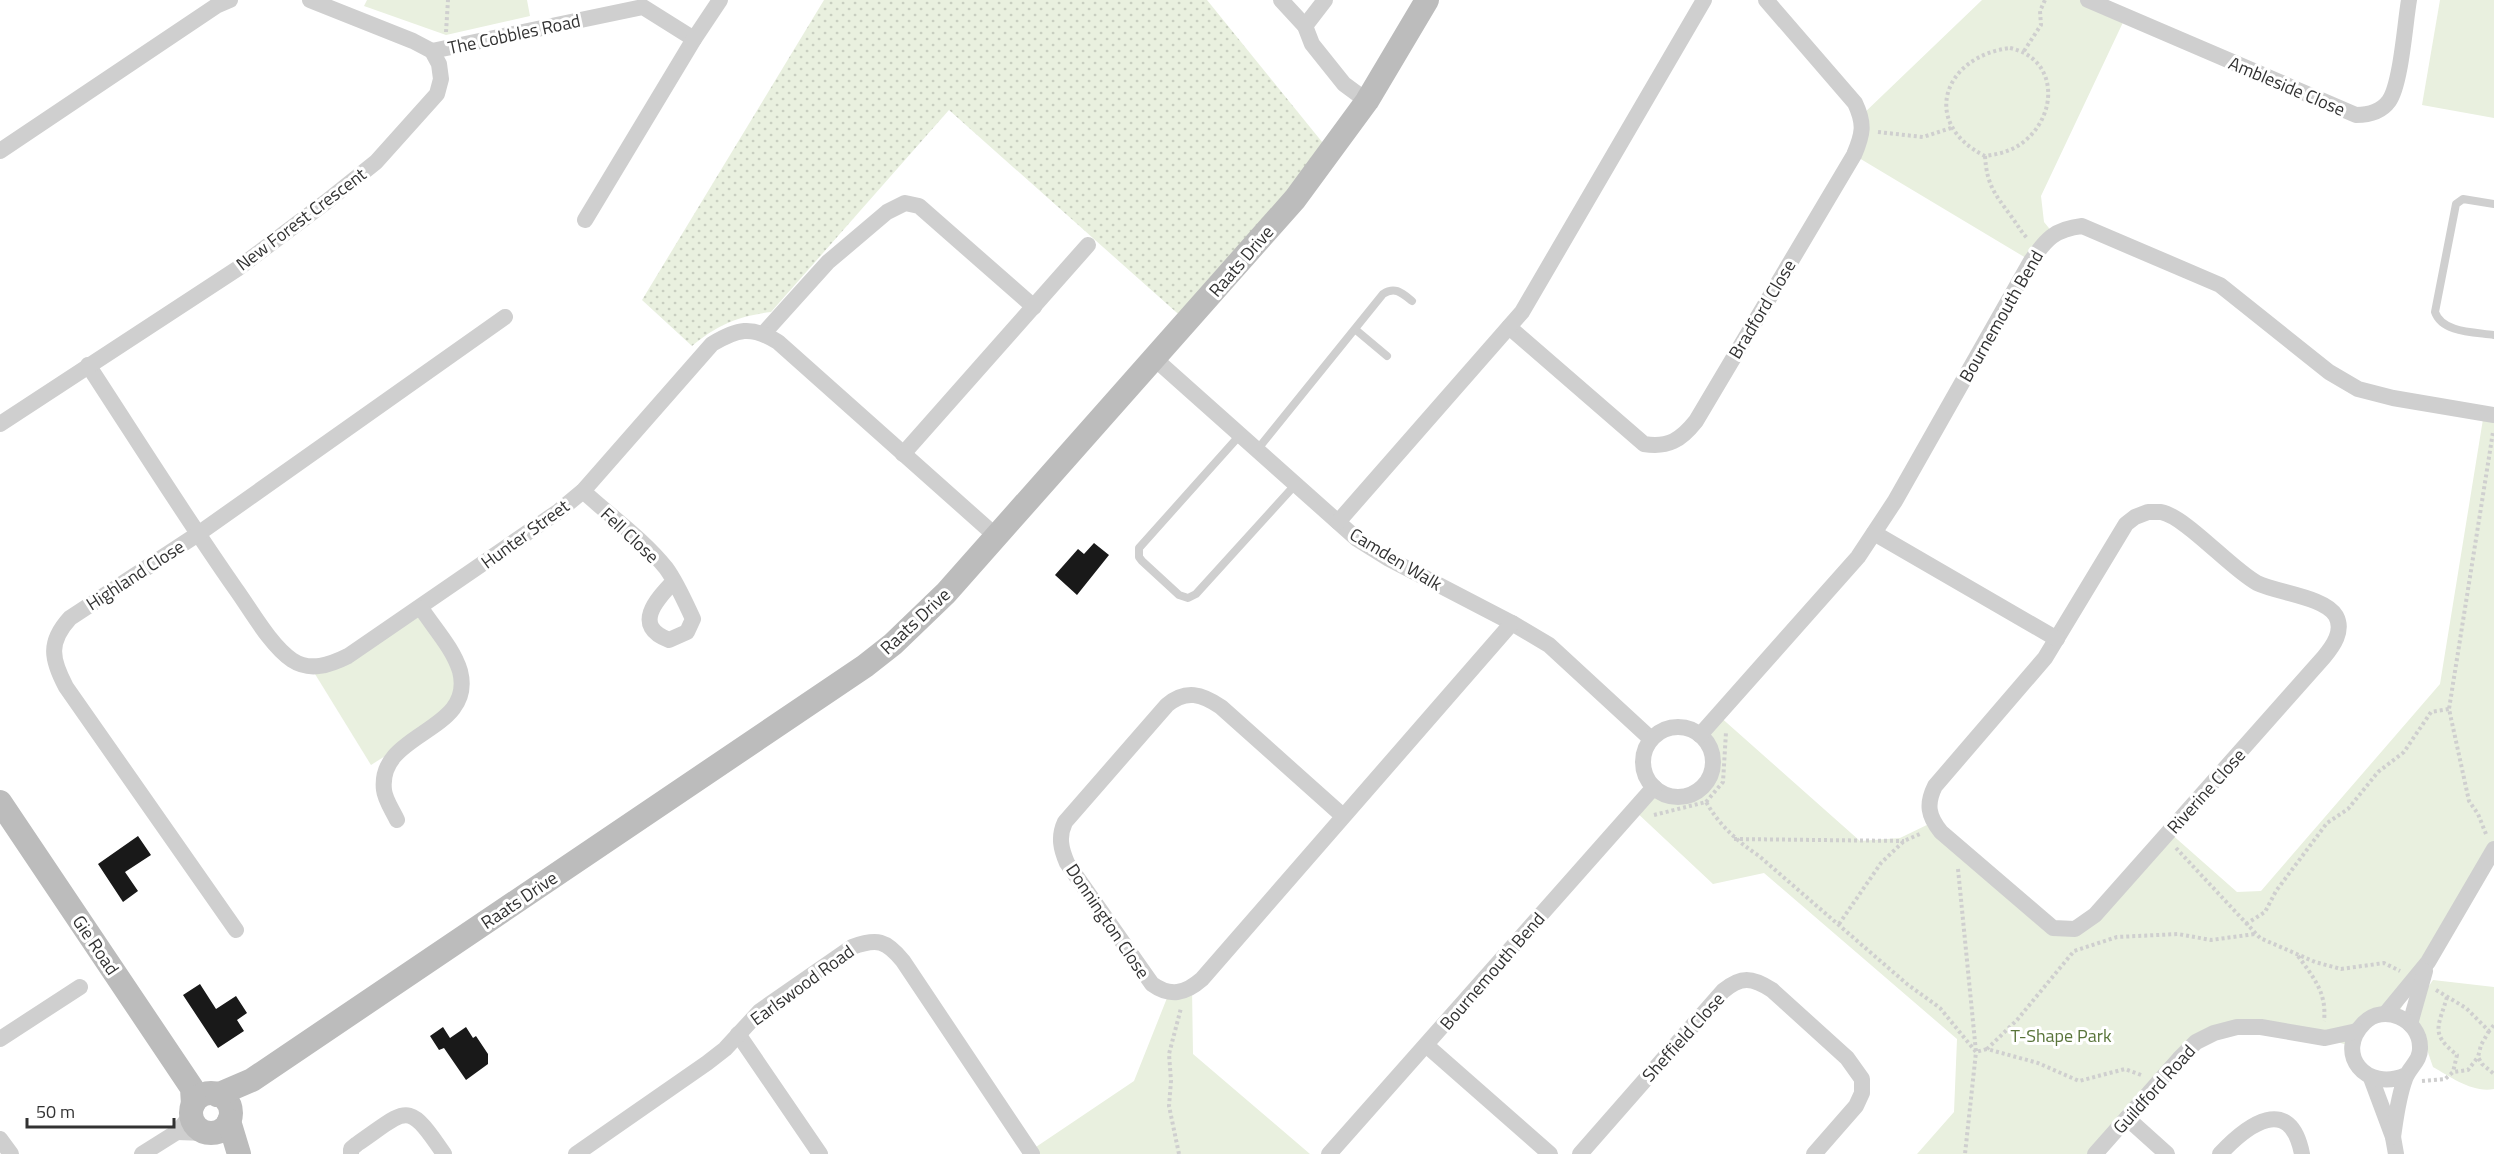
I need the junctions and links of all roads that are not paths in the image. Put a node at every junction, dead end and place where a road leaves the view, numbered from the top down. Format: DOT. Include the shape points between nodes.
graph roads {
  1 [pos="230,0"];
  2 [pos="310,0"];
  3 [pos="720,0"];
  4 [pos="1281,0"];
  5 [pos="1325,0"];
  6 [pos="1427,0"];
  7 [pos="1704,0"];
  8 [pos="1766,0"];
  9 [pos="2088,0"];
  10 [pos="2409,0"];
  11 [pos="1305,26"];
  12 [pos="694,39"];
  13 [pos="439,50"];
  14 [pos="1367,101"];
  15 [pos="0,151"];
  16 [pos="2494,204"];
  17 [pos="585,220"];
  18 [pos="1088,245"];
  19 [pos="1412,301"];
  20 [pos="1034,307"];
  21 [pos="505,317"];
  22 [pos="1509,327"];
  23 [pos="1356,330"];
  24 [pos="764,333"];
  25 [pos="2494,335"];
  26 [pos="1387,356"];
  27 [pos="1155,359"];
  28 [pos="88,365"];
  29 [pos="2494,414"];
  30 [pos="0,424"];
  31 [pos="1240,435"];
  32 [pos="1257,450"];
  33 [pos="903,454"];
  34 [pos="1295,485"];
  35 [pos="583,491"];
  36 [pos="1338,522"];
  37 [pos="1874,533"];
  38 [pos="198,534"];
  39 [pos="997,537"];
  40 [pos="674,581"];
  41 [pos="421,608"];
  42 [pos="1512,623"];
  43 [pos="2057,639"];
  44 [pos="1700,735"];
  45 [pos="1651,739"];
  46 [pos="1654,787"];
  47 [pos="0,802"];
  48 [pos="1343,816"];
  49 [pos="397,820"];
  50 [pos="2493,850"];
  51 [pos="236,930"];
  52 [pos="2419,980"];
  53 [pos="80,987"];
  54 [pos="2386,1013"];
  55 [pos="2410,1024"];
  56 [pos="2357,1031"];
  57 [pos="738,1034"];
  58 [pos="2323,1037"];
  59 [pos="0,1040"];
  60 [pos="1426,1044"];
  61 [pos="2355,1059"];
  62 [pos="2406,1075"];
  63 [pos="2371,1078"];
  64 [pos="205,1113"];
  65 [pos="2127,1118"];
  66 [pos="2393,1137"];
  67 [pos="0,1139"];
  68 [pos="237,1151"];
  69 [pos="10,1154"];
  70 [pos="142,1154"];
  71 [pos="351,1154"];
  72 [pos="444,1154"];
  73 [pos="576,1154"];
  74 [pos="820,1154"];
  75 [pos="1032,1154"];
  76 [pos="1329,1154"];
  77 [pos="1550,1154"];
  78 [pos="1580,1154"];
  79 [pos="1814,1154"];
  80 [pos="2095,1154"];
  81 [pos="2167,1154"];
  82 [pos="2220,1154"];
  83 [pos="2302,1154"];
  84 [pos="2396,1154"];
  1 -- 15 [label="street" via="186,25"];
  2 -- 13 [label="street"];
  3 -- 12 [label="street"];
  4 -- 11 [label="street"];
  5 -- 11 [label="street"];
  6 -- 14 [label="street, Raats Drive"];
  7 -- 22 [label="street" via="1522,312"];
  8 -- 22 [label="street, Bradford Close" via="1855,103 1862,116 1862,128 1854,155 1696,421 1678,440 1658,446 1644,444"];
  9 -- 10 [label="street, Ambleside Close" via="2366,116 2385,105 2394,90"];
  11 -- 14 [label="street" via="1312,44 1344,84"];
  12 -- 13 [label="street, The Cobbles Road" via="643,7"];
  12 -- 17 [label="street"];
  13 -- 28 [label="street, New Forest Crescent" via="440,87 376,162 237,269"];
  14 -- 27 [label="street, Raats Drive" via="1295,199"];
  16 -- 25 [label="lane" via="2463,199 2456,204 2435,312 2451,328"];
  18 -- 20 [label="street"];
  19 -- 23 [label="lane" via="1398,290 1387,292"];
  20 -- 24 [label="street" via="920,206 905,203 887,212 828,262"];
  20 -- 33 [label="street"];
  21 -- 38 [label="street, Highland Close"];
  22 -- 36 [label="street"];
  23 -- 26 [label="lane"];
  23 -- 32 [label="lane"];
  24 -- 33 [label="street"];
  24 -- 35 [label="street, Hunter Street" via="732,332 712,344"];
  27 -- 31 [label="street, Camden Walk"];
  27 -- 39 [label="street, Raats Drive"];
  28 -- 30 [label="street, New Forest Crescent"];
  28 -- 38 [label="street, Hunter Street"];
  29 -- 37 [label="street, Bournemouth Bend" via="2358,389 2329,372 2220,285 2102,232 2069,227 2054,233 2042,245"];
  31 -- 32 [label="street, Camden Walk"];
  31 -- 34 [label="lane" via="1139,548 1142,561 1179,595 1188,598 1196,594"];
  32 -- 34 [label="street, Camden Walk"];
  33 -- 39 [label="street"];
  34 -- 36 [label="street, Camden Walk"];
  35 -- 40 [label="street, Fell Close" via="648,549"];
  35 -- 41 [label="street, Hunter Street" via="560,512"];
  36 -- 42 [label="street, Camden Walk" via="1389,559"];
  37 -- 43 [label="street"];
  37 -- 44 [label="street, Bournemouth Bend" via="1858,557"];
  38 -- 41 [label="street, Hunter Street" via="265,630 293,661 322,666 348,656"];
  38 -- 51 [label="street, Highland Close" via="70,618 59,630 54,660 66,687"];
  39 -- 64 [label="street, Raats Drive" via="920,619 865,666"];
  41 -- 49 [label="street" via="450,651 462,686 452,711 388,763 384,793"];
  42 -- 45 [label="street, Camden Walk" via="1549,645"];
  42 -- 48 [label="street"];
  43 -- 43 [label="street, Riverine Close" via="2031,677 1935,786 1929,798 1929,811 1937,827 1956,845 2045,922 2063,930 2075,929 2095,915 2333,647 2339,628 2337,617 2329,608 2259,583 2238,571 2179,521 2162,512 2148,512 2126,524"];
  44 -- 45 [label="street" via="1673,727"];
  44 -- 46 [label="street" via="1712,753 1712,770 1706,783 1689,795 1677,797"];
  45 -- 46 [label="street" via="1644,752 1644,770"];
  46 -- 60 [label="street, Bournemouth Bend"];
  47 -- 64 [label="street, Gie Road"];
  48 -- 48 [label="street, Donnington Close" via="1202,980 1181,993 1159,989 1143,973 1067,863 1060,842 1065,822 1167,705 1186,694 1211,700"];
  50 -- 52 [label="street"];
  52 -- 54 [label="street"];
  52 -- 55 [label="street"];
  53 -- 59 [label="street"];
  54 -- 55 [label="street"];
  54 -- 56 [label="street" via="2370,1017"];
  55 -- 62 [label="street" via="2421,1048 2414,1068"];
  56 -- 58 [label="street, Guildford Road"];
  56 -- 61 [label="street"];
  57 -- 73 [label="street, Earlswood Road" via="707,1064"];
  57 -- 74 [label="street"];
  57 -- 75 [label="street, Earlswood Road" via="760,1011 852,947 868,941 882,942 903,961"];
  58 -- 61 [label="street, Guildford Road"];
  58 -- 65 [label="street, Guildford Road" via="2261,1027 2237,1027 2214,1033 2196,1042"];
  60 -- 76 [label="street, Bournemouth Bend"];
  60 -- 77 [label="street"];
  61 -- 63 [label="street"];
  62 -- 63 [label="street" via="2393,1081"];
  62 -- 66 [label="street"];
  63 -- 66 [label="street"];
  64 -- 68 [label="street, Gie Road"];
  64 -- 70 [label="street"];
  65 -- 80 [label="street, Guildford Road"];
  65 -- 81 [label="street"];
  66 -- 84 [label="street"];
  67 -- 69 [label="street"];
  71 -- 72 [label="street" via="357,1144 408,1114 425,1126"];
  78 -- 79 [label="street, Sheffield Close" via="1723,991 1736,981 1748,980 1772,990 1847,1058 1862,1079 1862,1093 1856,1106"];
  82 -- 83 [label="street" via="2250,1127 2276,1119 2292,1129"];
}
